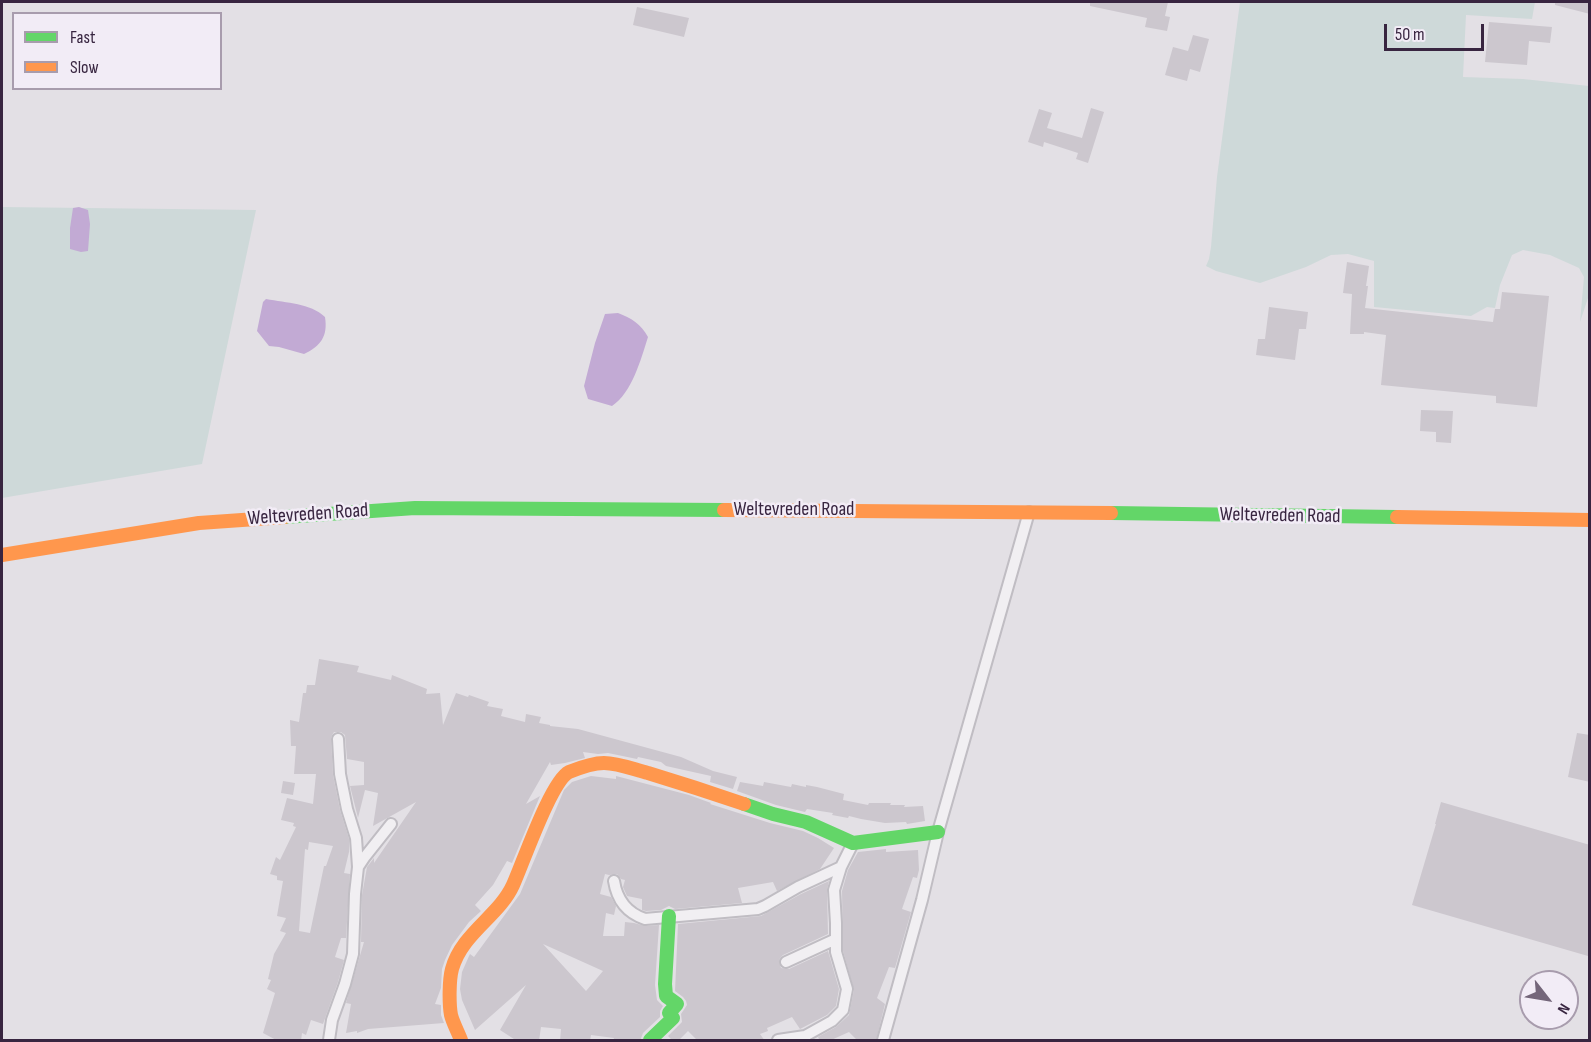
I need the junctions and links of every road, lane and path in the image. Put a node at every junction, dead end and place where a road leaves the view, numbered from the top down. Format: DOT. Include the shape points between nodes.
graph roads {
  1 [pos="1029,512"];
  2 [pos="1590,520"];
  3 [pos="2,555"];
  4 [pos="338,739"];
  5 [pos="391,824"];
  6 [pos="938,832"];
  7 [pos="853,843"];
  8 [pos="358,867"];
  9 [pos="841,867"];
  10 [pos="614,881"];
  11 [pos="669,916"];
  12 [pos="836,939"];
  13 [pos="786,962"];
  14 [pos="459,1040"];
  15 [pos="329,1041"];
  16 [pos="650,1041"];
  17 [pos="778,1041"];
  18 [pos="883,1041"];
  1 -- 2 [label="street, Weltevreden Road"];
  1 -- 3 [label="street, Weltevreden Road" via="415,508 232,519"];
  1 -- 6 [label="street"];
  4 -- 8 [label="street" via="340,774 356,838"];
  5 -- 8 [label="street"];
  6 -- 7 [label="street"];
  6 -- 18 [label="street"];
  7 -- 9 [label="street"];
  7 -- 14 [label="street" via="806,822 626,767 606,763 567,773 556,785 512,888 460,951 452,970 451,1014"];
  8 -- 15 [label="street" via="353,954"];
  9 -- 11 [label="street" via="758,909"];
  9 -- 12 [label="street" via="834,890"];
  10 -- 11 [label="street" via="616,894 625,908 639,917"];
  11 -- 16 [label="street" via="666,996 677,1004 669,1013 673,1018"];
  12 -- 13 [label="street"];
  12 -- 17 [label="street" via="847,989 843,1010 805,1036"];
}
